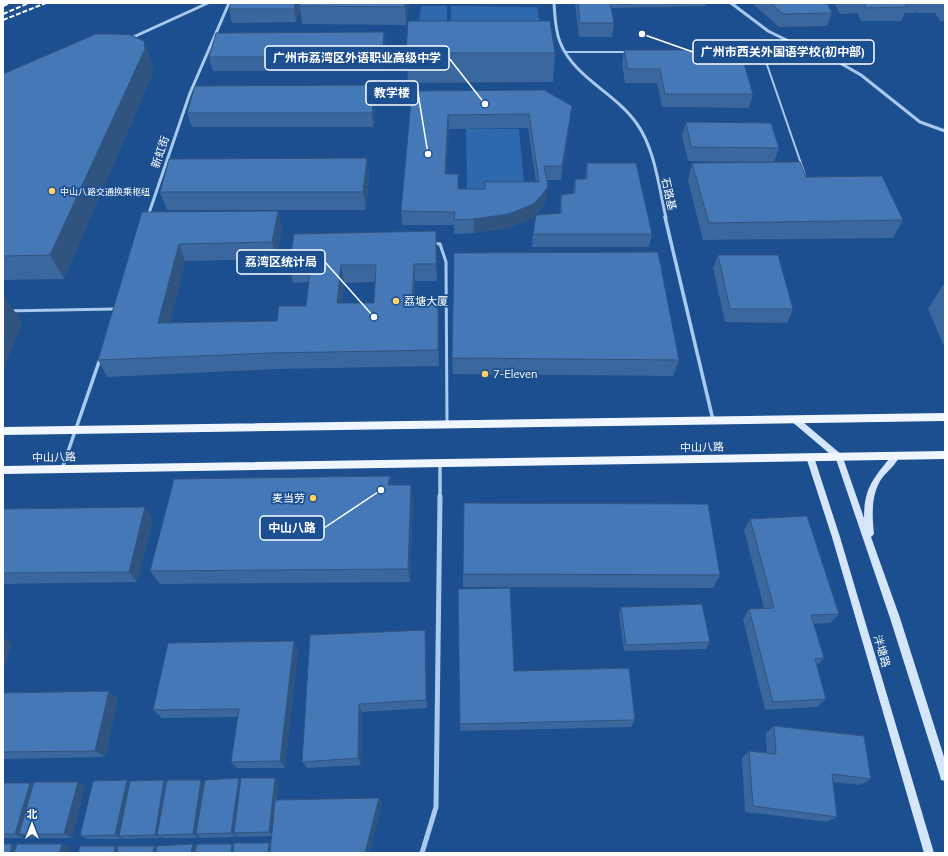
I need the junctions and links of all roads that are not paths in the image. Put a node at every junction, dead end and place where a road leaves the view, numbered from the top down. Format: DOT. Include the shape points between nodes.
graph roads {
  1 [pos="208,3"];
  2 [pos="229,3"];
  3 [pos="554,3"];
  4 [pos="731,3"];
  5 [pos="125,41"];
  6 [pos="735,50"];
  7 [pos="566,52"];
  8 [pos="635,52"];
  9 [pos="945,131"];
  10 [pos="805,175"];
  11 [pos="147,219"];
  12 [pos="432,243"];
  13 [pos="117,309"];
  14 [pos="3,311"];
  15 [pos="116,314"];
  16 [pos="101,357"];
  17 [pos="945,417"];
  18 [pos="794,419"];
  19 [pos="713,420"];
  20 [pos="447,424"];
  21 [pos="3,431"];
  22 [pos="76,431"];
  23 [pos="896,456"];
  24 [pos="945,456"];
  25 [pos="810,457"];
  26 [pos="839,457"];
  27 [pos="440,463"];
  28 [pos="62,469"];
  29 [pos="3,470"];
  30 [pos="873,550"];
  31 [pos="945,776"];
  32 [pos="422,853"];
  33 [pos="929,853"];
  1 -- 5 [label="street"];
  2 -- 11 [label="street, 新虹街" via="190,93"];
  3 -- 7 [label="street, 石路基" via="555,27"];
  4 -- 9 [label="street" via="768,30 861,75 920,122"];
  6 -- 10 [label="lane" via="743,50 765,59"];
  7 -- 8 [label="lane"];
  7 -- 19 [label="street, 石路基" via="589,78 626,110 643,133 650,151"];
  12 -- 20 [label="lane" via="440,244 446,262"];
  13 -- 14 [label="lane"];
  13 -- 15 [label="street"];
  16 -- 22 [label="street"];
  17 -- 18 [label="main road"];
  18 -- 19 [label="main road"];
  18 -- 26 [label="street"];
  19 -- 20 [label="main road"];
  20 -- 22 [label="main road"];
  21 -- 22 [label="main road"];
  22 -- 28 [label="street"];
  23 -- 24 [label="main road, 中山八路"];
  23 -- 26 [label="main road, 中山八路"];
  23 -- 30 [label="street" via="875,481 870,499 868,516"];
  25 -- 26 [label="main road, 中山八路"];
  25 -- 27 [label="main road, 中山八路"];
  25 -- 33 [label="street, 泮塘路"];
  26 -- 30 [label="street"];
  27 -- 28 [label="main road, 中山八路"];
  27 -- 32 [label="street" via="436,807"];
  28 -- 29 [label="main road, 中山八路"];
  30 -- 31 [label="street"];
}
